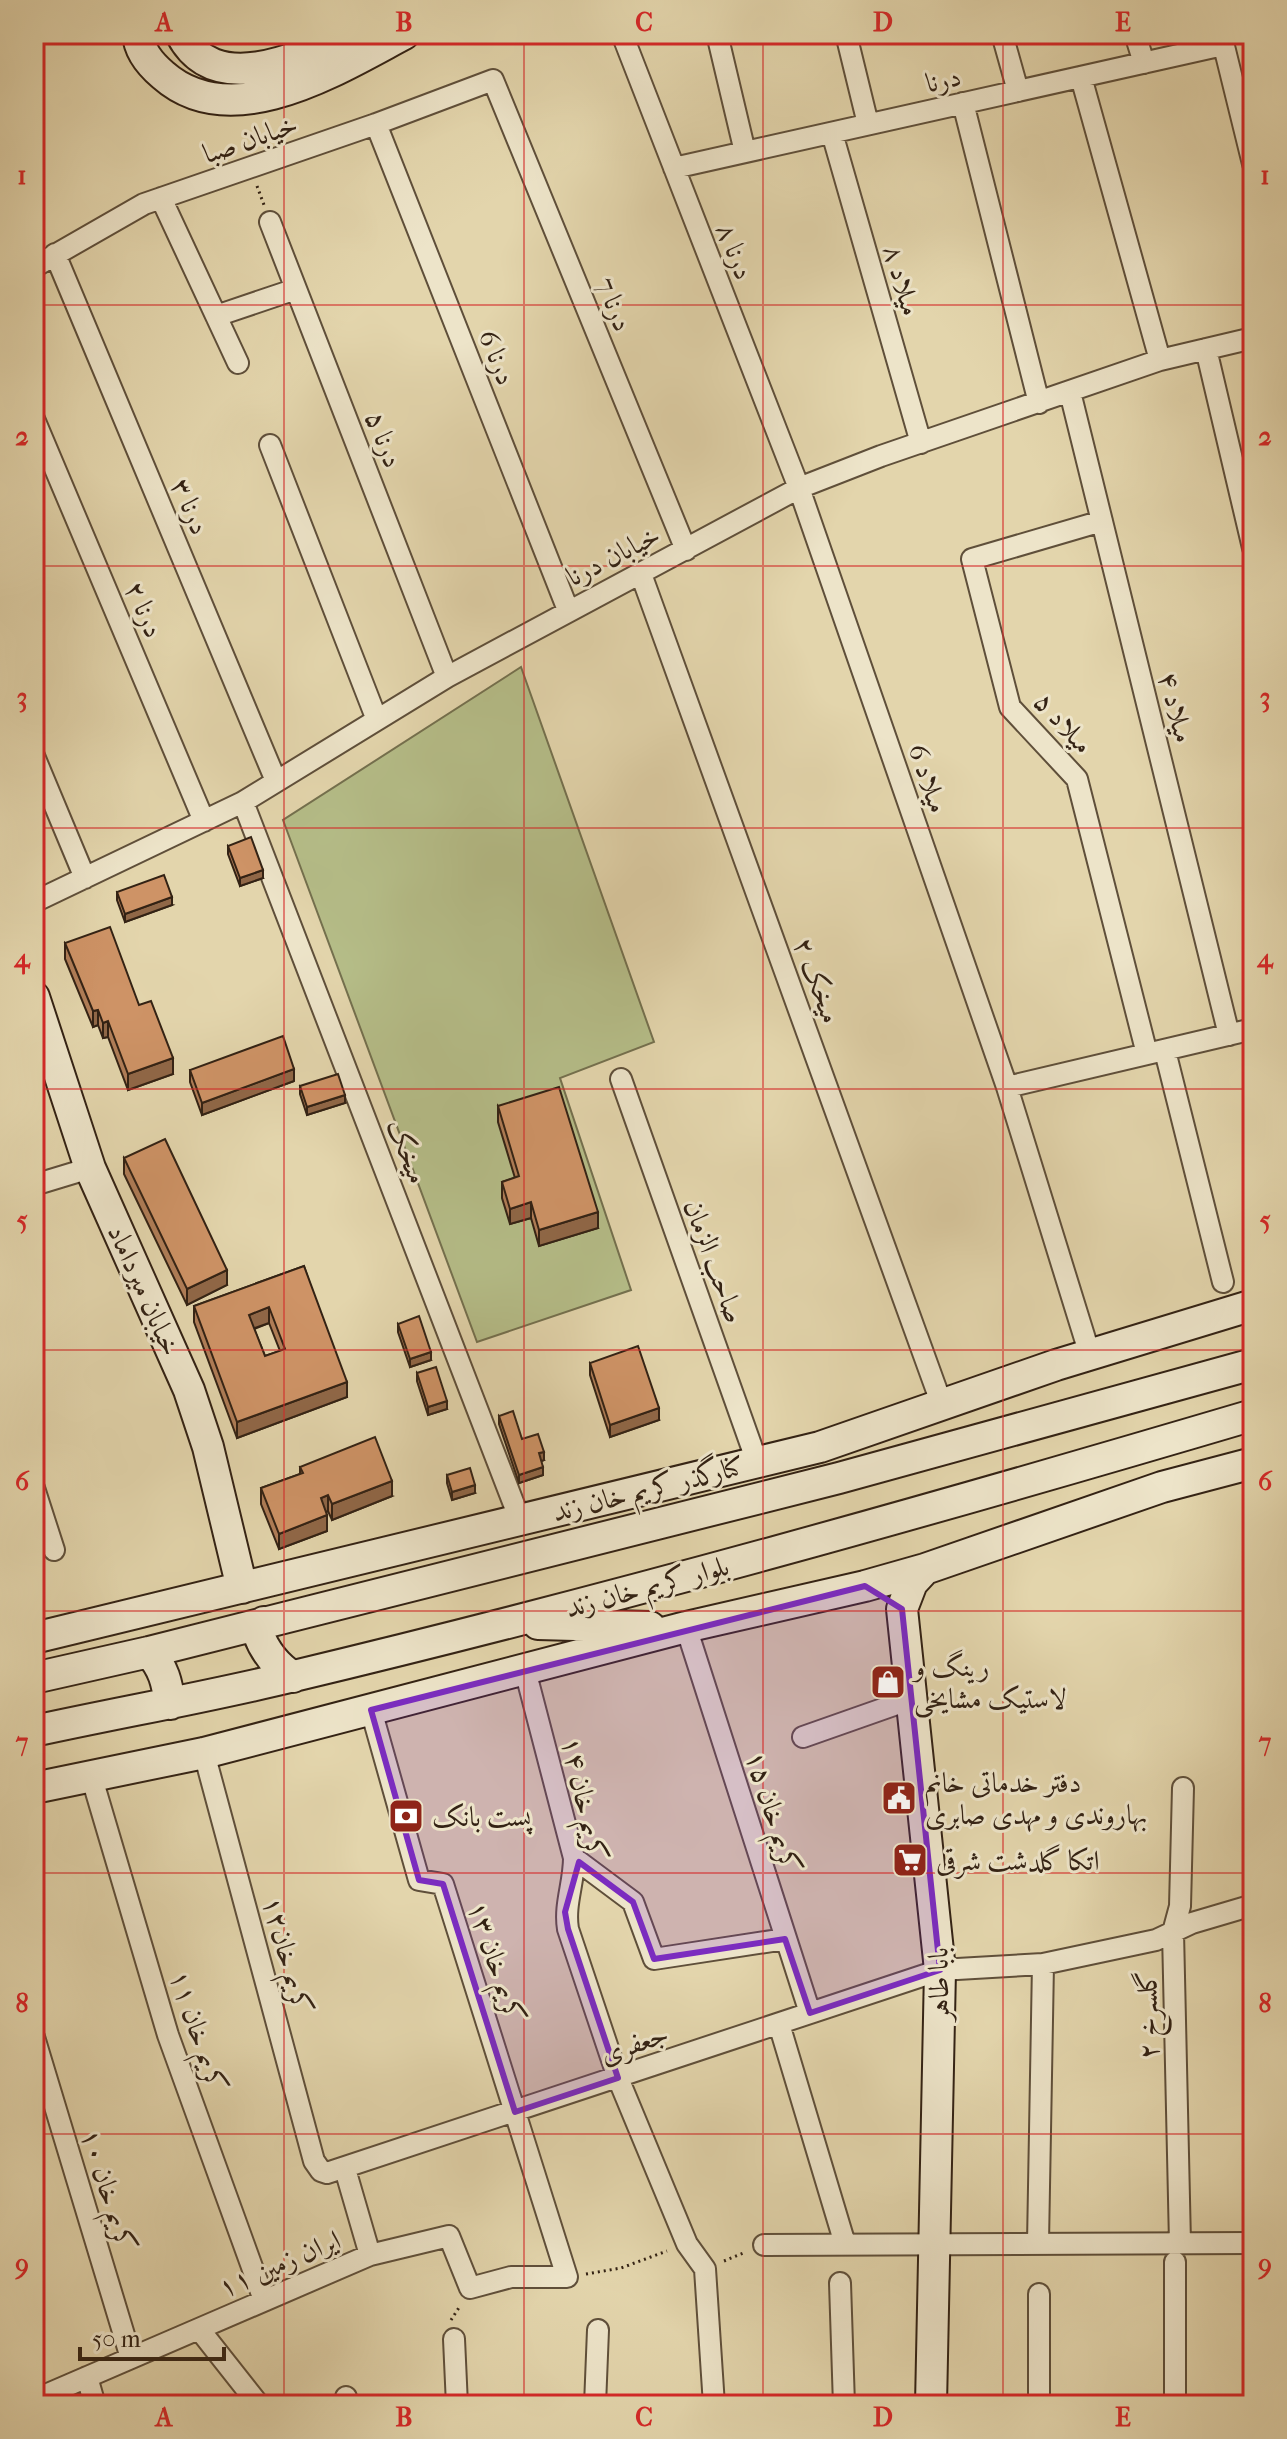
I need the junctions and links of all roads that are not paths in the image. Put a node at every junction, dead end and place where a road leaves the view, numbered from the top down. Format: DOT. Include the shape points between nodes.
graph roads {
  1 [pos="138,34"];
  2 [pos="181,34"];
  3 [pos="351,34"];
  4 [pos="404,34"];
  5 [pos="622,34"];
  6 [pos="717,34"];
  7 [pos="846,34"];
  8 [pos="1002,34"];
  9 [pos="1135,34"];
  10 [pos="1222,40"];
  11 [pos="1144,63"];
  12 [pos="1081,77"];
  13 [pos="493,80"];
  14 [pos="1018,91"];
  15 [pos="963,103"];
  16 [pos="376,124"];
  17 [pos="868,124"];
  18 [pos="832,133"];
  19 [pos="745,152"];
  20 [pos="1253,164"];
  21 [pos="674,168"];
  22 [pos="161,198"];
  23 [pos="270,222"];
  24 [pos="55,254"];
  25 [pos="34,267"];
  26 [pos="296,289"];
  27 [pos="216,316"];
  28 [pos="1253,338"];
  29 [pos="1206,349"];
  30 [pos="1160,360"];
  31 [pos="238,363"];
  32 [pos="1070,392"];
  33 [pos="1039,403"];
  34 [pos="34,419"];
  35 [pos="921,443"];
  36 [pos="270,445"];
  37 [pos="799,488"];
  38 [pos="1102,521"];
  39 [pos="1253,548"];
  40 [pos="686,550"];
  41 [pos="641,574"];
  42 [pos="568,610"];
  43 [pos="447,677"];
  44 [pos="377,720"];
  45 [pos="34,756"];
  46 [pos="276,781"];
  47 [pos="243,802"];
  48 [pos="204,821"];
  49 [pos="85,878"];
  50 [pos="34,902"];
  51 [pos="34,997"];
  52 [pos="1253,1029"];
  53 [pos="1229,1035"];
  54 [pos="1156,1052"];
  55 [pos="621,1079"];
  56 [pos="1007,1087"];
  57 [pos="90,1168"];
  58 [pos="34,1185"];
  59 [pos="1223,1282"];
  60 [pos="1253,1305"];
  61 [pos="1253,1351"];
  62 [pos="1090,1355"];
  63 [pos="1253,1364"];
  64 [pos="1193,1382"];
  65 [pos="942,1405"];
  66 [pos="1253,1415"];
  67 [pos="1002,1433"];
  68 [pos="854,1436"];
  69 [pos="1253,1442"];
  70 [pos="757,1462"];
  71 [pos="1253,1463"];
  72 [pos="1162,1487"];
  73 [pos="34,1488"];
  74 [pos="520,1520"];
  75 [pos="54,1550"];
  76 [pos="925,1569"];
  77 [pos="865,1586"];
  78 [pos="242,1588"];
  79 [pos="902,1609"];
  80 [pos="264,1622"];
  81 [pos="504,1623"];
  82 [pos="686,1627"];
  83 [pos="34,1638"];
  84 [pos="149,1652"];
  85 [pos="525,1670"];
  86 [pos="293,1677"];
  87 [pos="34,1678"];
  88 [pos="911,1699"];
  89 [pos="170,1704"];
  90 [pos="371,1710"];
  91 [pos="34,1731"];
  92 [pos="803,1737"];
  93 [pos="204,1753"];
  94 [pos="91,1775"];
  95 [pos="34,1788"];
  96 [pos="1183,1788"];
  97 [pos="574,1858"];
  98 [pos="1253,1905"];
  99 [pos="1173,1932"];
  100 [pos="785,1939"];
  101 [pos="1043,1964"];
  102 [pos="940,1970"];
  103 [pos="810,2013"];
  104 [pos="779,2024"];
  105 [pos="34,2037"];
  106 [pos="618,2078"];
  107 [pos="515,2112"];
  108 [pos="345,2169"];
  109 [pos="321,2171"];
  110 [pos="1038,2243"];
  111 [pos="1253,2243"];
  112 [pos="845,2244"];
  113 [pos="933,2244"];
  114 [pos="764,2245"];
  115 [pos="1178,2252"];
  116 [pos="370,2255"];
  117 [pos="840,2283"];
  118 [pos="1039,2294"];
  119 [pos="264,2300"];
  120 [pos="199,2329"];
  121 [pos="598,2330"];
  122 [pos="454,2339"];
  123 [pos="131,2358"];
  124 [pos="87,2377"];
  125 [pos="34,2400"];
  126 [pos="95,2405"];
  127 [pos="259,2405"];
  128 [pos="457,2405"];
  129 [pos="595,2405"];
  130 [pos="714,2405"];
  131 [pos="844,2405"];
  132 [pos="931,2405"];
  133 [pos="1039,2405"];
  134 [pos="1175,2405"];
  1 -- 4 [label="main road" via="153,67 172,83 209,98 247,99 302,86"];
  2 -- 3 [label="main road" via="190,50 226,69 250,69 308,54"];
  5 -- 21 [label="street, درنا ۸"];
  6 -- 19 [label="street"];
  7 -- 17 [label="street"];
  8 -- 14 [label="street"];
  9 -- 11 [label="street"];
  10 -- 11 [label="street, درنا"];
  10 -- 20 [label="street"];
  11 -- 12 [label="street, درنا"];
  12 -- 14 [label="street, درنا"];
  12 -- 30 [label="street"];
  13 -- 16 [label="street, خیابان صبا"];
  13 -- 40 [label="street, درنا 7"];
  14 -- 15 [label="street, درنا"];
  15 -- 17 [label="street, درنا"];
  15 -- 33 [label="street"];
  16 -- 22 [label="street, خیابان صبا"];
  16 -- 42 [label="street, درنا 6"];
  17 -- 18 [label="street, درنا"];
  18 -- 19 [label="street, درنا"];
  18 -- 35 [label="street, میلاد ۸"];
  19 -- 21 [label="street, درنا"];
  21 -- 37 [label="street, درنا ۸"];
  22 -- 24 [label="street, خیابان صبا"];
  22 -- 27 [label="street"];
  23 -- 26 [label="street, درنا ۵"];
  24 -- 25 [label="street, خیابان صبا"];
  24 -- 46 [label="street, درنا ۳"];
  26 -- 27 [label="street"];
  26 -- 43 [label="street, درنا ۵"];
  27 -- 31 [label="street"];
  28 -- 29 [label="street, خیابان درنا"];
  29 -- 30 [label="street, خیابان درنا"];
  29 -- 39 [label="street"];
  30 -- 32 [label="street, خیابان درنا"];
  32 -- 33 [label="street, خیابان درنا"];
  32 -- 38 [label="street, میلاد ۴"];
  33 -- 35 [label="street, خیابان درنا"];
  34 -- 48 [label="street, درنا ۲"];
  35 -- 37 [label="street, خیابان درنا"];
  36 -- 44 [label="street"];
  37 -- 40 [label="street, خیابان درنا"];
  37 -- 56 [label="street, میلاد 6"];
  38 -- 53 [label="street, میلاد ۴"];
  38 -- 54 [label="street, میلاد ۵" via="972,559 1010,707 1077,779"];
  40 -- 41 [label="street, خیابان درنا"];
  41 -- 42 [label="street, خیابان درنا"];
  41 -- 65 [label="street, میخک ۲"];
  42 -- 43 [label="street, خیابان درنا"];
  43 -- 44 [label="street, خیابان درنا"];
  44 -- 46 [label="street, خیابان درنا"];
  45 -- 49 [label="street"];
  46 -- 47 [label="street, خیابان درنا"];
  47 -- 48 [label="street, خیابان درنا"];
  47 -- 74 [label="street, میخک"];
  48 -- 49 [label="street, خیابان درنا"];
  49 -- 50 [label="street, خیابان درنا"];
  51 -- 57 [label="main road, خیابان میرداماد"];
  52 -- 53 [label="street"];
  53 -- 54 [label="street"];
  54 -- 56 [label="street"];
  54 -- 59 [label="street"];
  55 -- 70 [label="street, صاحب الزمان"];
  56 -- 62 [label="street, میلاد 6"];
  57 -- 58 [label="street"];
  57 -- 78 [label="main road, خیابان میرداماد" via="189,1390"];
  60 -- 62 [label="main road, کنارگذر کریم خان زند"];
  61 -- 64 [label="main road"];
  62 -- 65 [label="main road, کنارگذر کریم خان زند"];
  63 -- 64 [label="main road, بلوار کریم خان زند"];
  64 -- 67 [label="main road, بلوار کریم خان زند"];
  65 -- 68 [label="main road, کنارگذر کریم خان زند"];
  66 -- 81 [label="main road, بلوار کریم خان زند" via="921,1513"];
  67 -- 68 [label="main road"];
  67 -- 80 [label="main road, بلوار کریم خان زند"];
  68 -- 70 [label="main road, کنارگذر کریم خان زند"];
  69 -- 72 [label="main road"];
  70 -- 74 [label="main road, کنارگذر کریم خان زند"];
  71 -- 72 [label="main road"];
  72 -- 76 [label="main road"];
  73 -- 75 [label="street"];
  74 -- 78 [label="main road, کنارگذر کریم خان زند"];
  76 -- 77 [label="main road"];
  76 -- 79 [label="main road" via="912,1583"];
  77 -- 79 [label="main road"];
  77 -- 82 [label="main road"];
  78 -- 83 [label="main road, کنارگذر کریم خان زند"];
  79 -- 88 [label="main road, بابا طاهر"];
  80 -- 84 [label="main road, بلوار کریم خان زند"];
  80 -- 86 [label="main road" via="258,1633 262,1645 277,1667"];
  81 -- 82 [label="main road"];
  81 -- 86 [label="main road, بلوار کریم خان زند"];
  82 -- 85 [label="main road"];
  82 -- 100 [label="street, کریم خان ۱۵"];
  84 -- 87 [label="main road, بلوار کریم خان زند"];
  84 -- 89 [label="main road" via="166,1677"];
  85 -- 90 [label="main road"];
  85 -- 97 [label="street, کریم خان ۱۴"];
  86 -- 89 [label="main road, بلوار کریم خان زند"];
  88 -- 92 [label="street"];
  88 -- 102 [label="main road, بابا طاهر"];
  89 -- 91 [label="main road, بلوار کریم خان زند"];
  90 -- 93 [label="main road"];
  90 -- 107 [label="street, کریم خان ۱۳" via="419,1880 443,1884"];
  93 -- 94 [label="main road"];
  93 -- 109 [label="street, کریم خان۱۲" via="314,2161"];
  94 -- 95 [label="main road"];
  94 -- 119 [label="street, کریم خان ۱۱" via="168,2035"];
  96 -- 99 [label="street, گلسرخ ۲" via="1180,1906"];
  97 -- 100 [label="street" via="633,1902 654,1959"];
  97 -- 106 [label="street, کریم خان ۱۴" via="565,1912 568,1929"];
  98 -- 99 [label="street, جعفری"];
  99 -- 101 [label="street, جعفری"];
  99 -- 115 [label="street, گلسرخ ۲"];
  100 -- 103 [label="street, کریم خان ۱۵"];
  101 -- 102 [label="street, جعفری"];
  101 -- 110 [label="street"];
  102 -- 103 [label="street, جعفری"];
  102 -- 113 [label="main road, بابا طاهر"];
  103 -- 104 [label="street, جعفری"];
  104 -- 106 [label="street, جعفری"];
  104 -- 112 [label="street"];
  105 -- 123 [label="street, کریم خان ۱۰"];
  106 -- 107 [label="street, جعفری"];
  106 -- 130 [label="street, کریم خان ۱۴" via="687,2244 705,2269"];
  107 -- 108 [label="street, جعفری"];
  107 -- 116 [label="street, ایران زمین ۱۱" via="567,2277 511,2277 470,2288 449,2236"];
  108 -- 109 [label="street, جعفری"];
  108 -- 116 [label="street"];
  110 -- 113 [label="street"];
  110 -- 115 [label="street"];
  111 -- 115 [label="street"];
  112 -- 113 [label="street"];
  112 -- 114 [label="street"];
  113 -- 132 [label="main road, بابا طاهر"];
  115 -- 134 [label="street, گلسرخ ۲"];
  116 -- 119 [label="street, ایران زمین ۱۱"];
  117 -- 131 [label="street"];
  118 -- 133 [label="street"];
  119 -- 120 [label="street, ایران زمین ۱۱"];
  120 -- 123 [label="street, ایران زمین ۱۱"];
  120 -- 127 [label="street"];
  121 -- 129 [label="street"];
  122 -- 128 [label="street"];
  123 -- 124 [label="street, ایران زمین ۱۱"];
  124 -- 125 [label="street, ایران زمین ۱۱"];
  124 -- 126 [label="street"];
}
